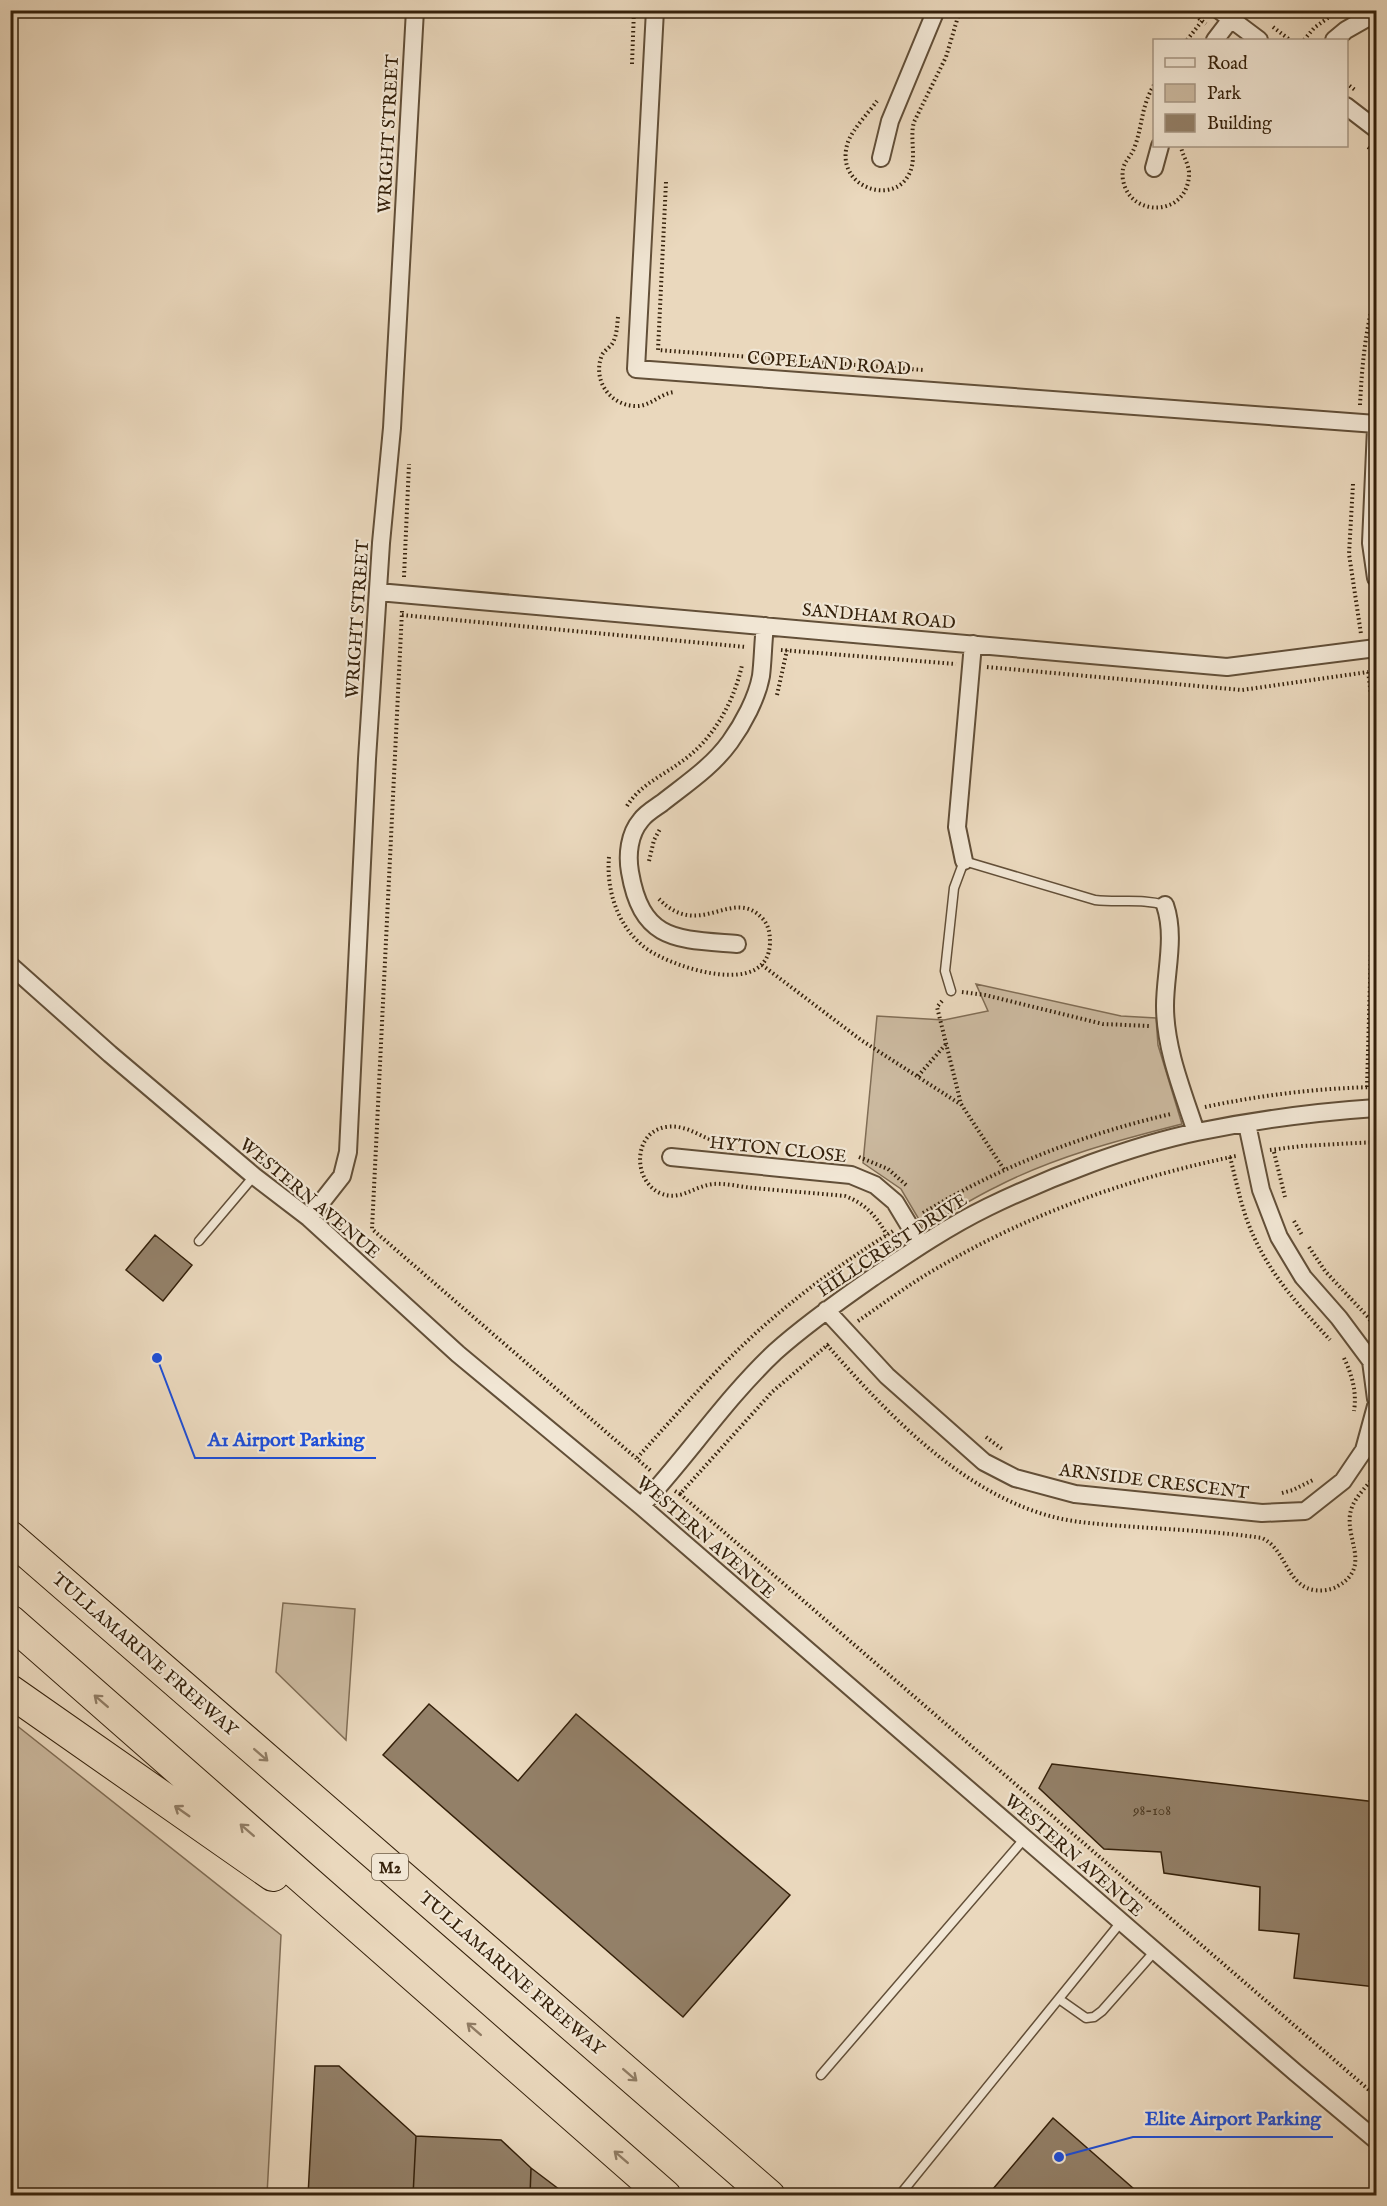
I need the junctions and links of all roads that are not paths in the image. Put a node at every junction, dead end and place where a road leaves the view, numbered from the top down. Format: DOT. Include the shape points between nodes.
graph roads {
  1 [pos="415,10"];
  2 [pos="654,10"];
  3 [pos="936,10"];
  4 [pos="1377,13"];
  5 [pos="1225,15"];
  6 [pos="1215,39"];
  7 [pos="1258,39"];
  8 [pos="1335,39"];
  9 [pos="1348,107"];
  10 [pos="1377,129"];
  11 [pos="1160,147"];
  12 [pos="881,158"];
  13 [pos="1154,168"];
  14 [pos="1377,426"];
  15 [pos="1377,578"];
  16 [pos="378,592"];
  17 [pos="765,626"];
  18 [pos="973,644"];
  19 [pos="1371,649"];
  20 [pos="964,861"];
  21 [pos="1165,905"];
  22 [pos="737,944"];
  23 [pos="10,964"];
  24 [pos="951,991"];
  25 [pos="1377,1108"];
  26 [pos="1247,1124"];
  27 [pos="1196,1132"];
  28 [pos="671,1157"];
  29 [pos="254,1176"];
  30 [pos="309,1218"];
  31 [pos="200,1241"];
  32 [pos="921,1245"];
  33 [pos="826,1310"];
  34 [pos="1377,1399"];
  35 [pos="1377,1406"];
  36 [pos="641,1506"];
  37 [pos="10,1537"];
  38 [pos="10,1621"];
  39 [pos="10,1691"];
  40 [pos="1025,1838"];
  41 [pos="1121,1922"];
  42 [pos="1155,1951"];
  43 [pos="402,1965"];
  44 [pos="1059,1999"];
  45 [pos="821,2075"];
  46 [pos="1377,2140"];
  47 [pos="665,2196"];
  48 [pos="769,2196"];
  49 [pos="899,2196"];
  1 -- 16 [label="street, WRIGHT STREET"];
  2 -- 14 [label="street, COPELAND ROAD" via="636,369"];
  3 -- 12 [label="street" via="890,121"];
  4 -- 8 [label="street"];
  5 -- 6 [label="street"];
  5 -- 7 [label="street"];
  9 -- 10 [label="street"];
  11 -- 13 [label="street"];
  14 -- 15 [label="street" via="1371,543"];
  16 -- 17 [label="street, SANDHAM ROAD"];
  16 -- 30 [label="street, WRIGHT STREET" via="348,1152 342,1176"];
  17 -- 18 [label="street, SANDHAM ROAD"];
  17 -- 22 [label="street" via="761,678 731,741 714,762 640,820 631,838 628,860 634,894 652,923 684,939"];
  18 -- 19 [label="street, SANDHAM ROAD" via="1227,667"];
  18 -- 20 [label="street" via="957,827"];
  20 -- 21 [label="lane" via="1095,900"];
  20 -- 24 [label="lane" via="954,888 945,971"];
  21 -- 27 [label="street" via="1171,920 1165,1007 1169,1046"];
  23 -- 29 [label="street, WESTERN AVENUE"];
  25 -- 26 [label="street, HILLCREST DRIVE"];
  26 -- 27 [label="street, HILLCREST DRIVE"];
  26 -- 34 [label="street" via="1261,1190 1279,1237 1303,1277 1371,1361"];
  27 -- 32 [label="street, HILLCREST DRIVE" via="1060,1175 988,1207"];
  28 -- 32 [label="street, HYTON CLOSE" via="851,1175 875,1185 895,1202"];
  29 -- 30 [label="street, WESTERN AVENUE"];
  29 -- 31 [label="lane"];
  30 -- 36 [label="street, WESTERN AVENUE" via="458,1354"];
  32 -- 33 [label="street, HILLCREST DRIVE"];
  33 -- 35 [label="street, ARNSIDE CRESCENT" via="887,1376 984,1462 1015,1478 1075,1494 1262,1513 1305,1511 1343,1481 1364,1450"];
  33 -- 36 [label="street, HILLCREST DRIVE" via="775,1352 734,1394"];
  36 -- 40 [label="street, WESTERN AVENUE"];
  37 -- 48 [label="highway, TULLAMARINE FREEWAY / M2, one-way"];
  43 -- 38 [label="highway, one-way"];
  43 -- 39 [label="highway, one-way"];
  40 -- 41 [label="street, WESTERN AVENUE"];
  40 -- 45 [label="lane"];
  41 -- 42 [label="street, WESTERN AVENUE"];
  41 -- 44 [label="lane"];
  42 -- 44 [label="lane" via="1094,2017 1086,2018"];
  42 -- 46 [label="street, WESTERN AVENUE"];
  47 -- 43 [label="highway, one-way"];
  44 -- 49 [label="lane"];
}
